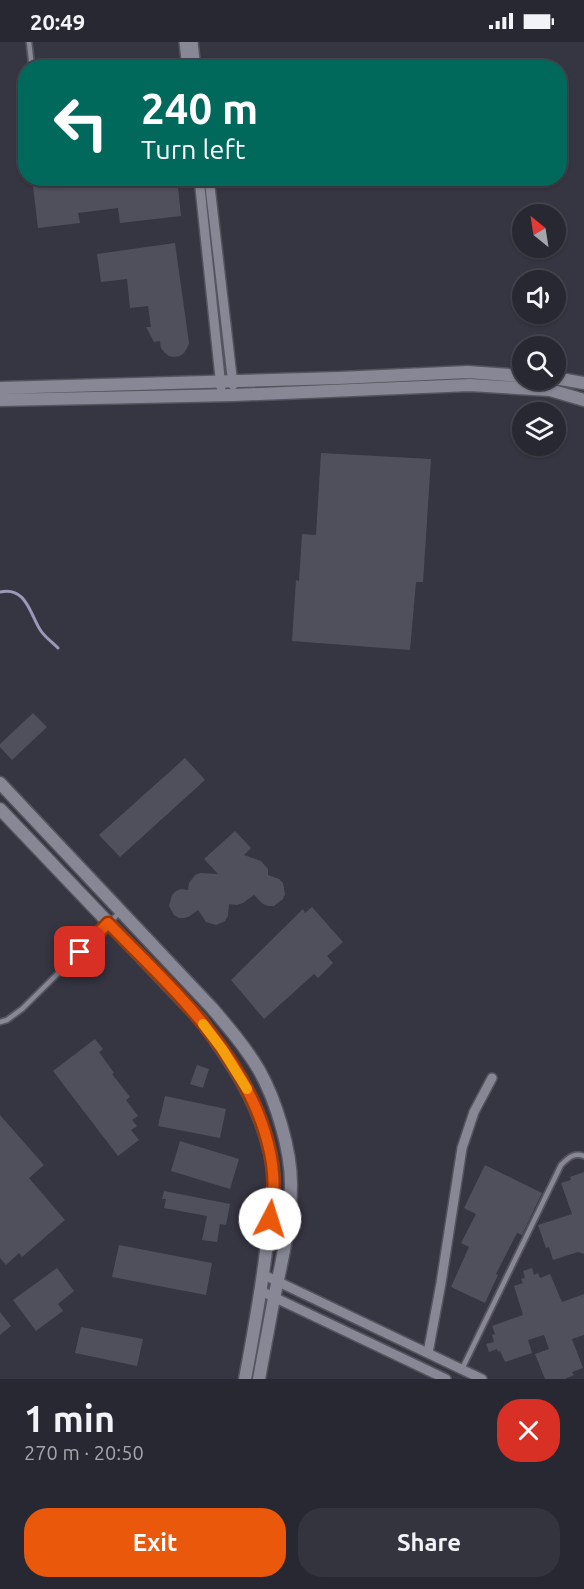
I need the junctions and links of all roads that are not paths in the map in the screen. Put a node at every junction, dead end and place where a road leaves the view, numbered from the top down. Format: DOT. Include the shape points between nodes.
graph roads {
  1 [pos="29,42"];
  2 [pos="184,42"];
  3 [pos="193,42"];
  4 [pos="31,60"];
  5 [pos="186,60"];
  6 [pos="195,60"];
  7 [pos="200,186"];
  8 [pos="210,186"];
  9 [pos="222,297"];
  10 [pos="212,298"];
  11 [pos="452,373"];
  12 [pos="512,375"];
  13 [pos="566,380"];
  14 [pos="227,381"];
  15 [pos="584,383"];
  16 [pos="452,386"];
  17 [pos="0,388"];
  18 [pos="228,396"];
  19 [pos="0,400"];
  20 [pos="584,400"];
  21 [pos="0,783"];
  22 [pos="15,798"];
  23 [pos="1,811"];
  24 [pos="120,912"];
  25 [pos="108,923"];
  26 [pos="0,1022"];
  27 [pos="492,1078"];
  28 [pos="584,1156"];
  29 [pos="264,1275"];
  30 [pos="278,1281"];
  31 [pos="261,1291"];
  32 [pos="274,1297"];
  33 [pos="428,1353"];
  34 [pos="462,1370"];
  35 [pos="245,1379"];
  36 [pos="259,1379"];
  37 [pos="446,1379"];
  38 [pos="482,1379"];
  1 -- 4 [label="lane"];
  2 -- 5 [label="street"];
  3 -- 6 [label="street"];
  7 -- 10 [label="street"];
  8 -- 9 [label="street"];
  9 -- 10 [label="street"];
  9 -- 14 [label="street"];
  10 -- 14 [label="street"];
  11 -- 12 [label="street"];
  11 -- 14 [label="street"];
  11 -- 16 [label="street"];
  13 -- 15 [label="street"];
  14 -- 17 [label="street"];
  14 -- 18 [label="street"];
  16 -- 18 [label="street"];
  16 -- 20 [label="street" via="549,390"];
  18 -- 19 [label="street"];
  21 -- 22 [label="street"];
  22 -- 23 [label="street"];
  22 -- 24 [label="street"];
  23 -- 25 [label="street"];
  24 -- 25 [label="lane"];
  24 -- 30 [label="street" via="239,1041 271,1097 287,1148 291,1183"];
  25 -- 26 [label="lane" via="22,1009"];
  25 -- 29 [label="street" via="201,1020 250,1094 274,1174"];
  27 -- 33 [label="street" via="474,1112 462,1148"];
  28 -- 34 [label="lane" via="569,1157 561,1165"];
  29 -- 30 [label="street"];
  29 -- 31 [label="street"];
  30 -- 32 [label="street"];
  30 -- 33 [label="street"];
  31 -- 32 [label="street"];
  31 -- 35 [label="street"];
  32 -- 36 [label="street"];
  32 -- 37 [label="street"];
  33 -- 34 [label="street"];
  34 -- 38 [label="street"];
}
